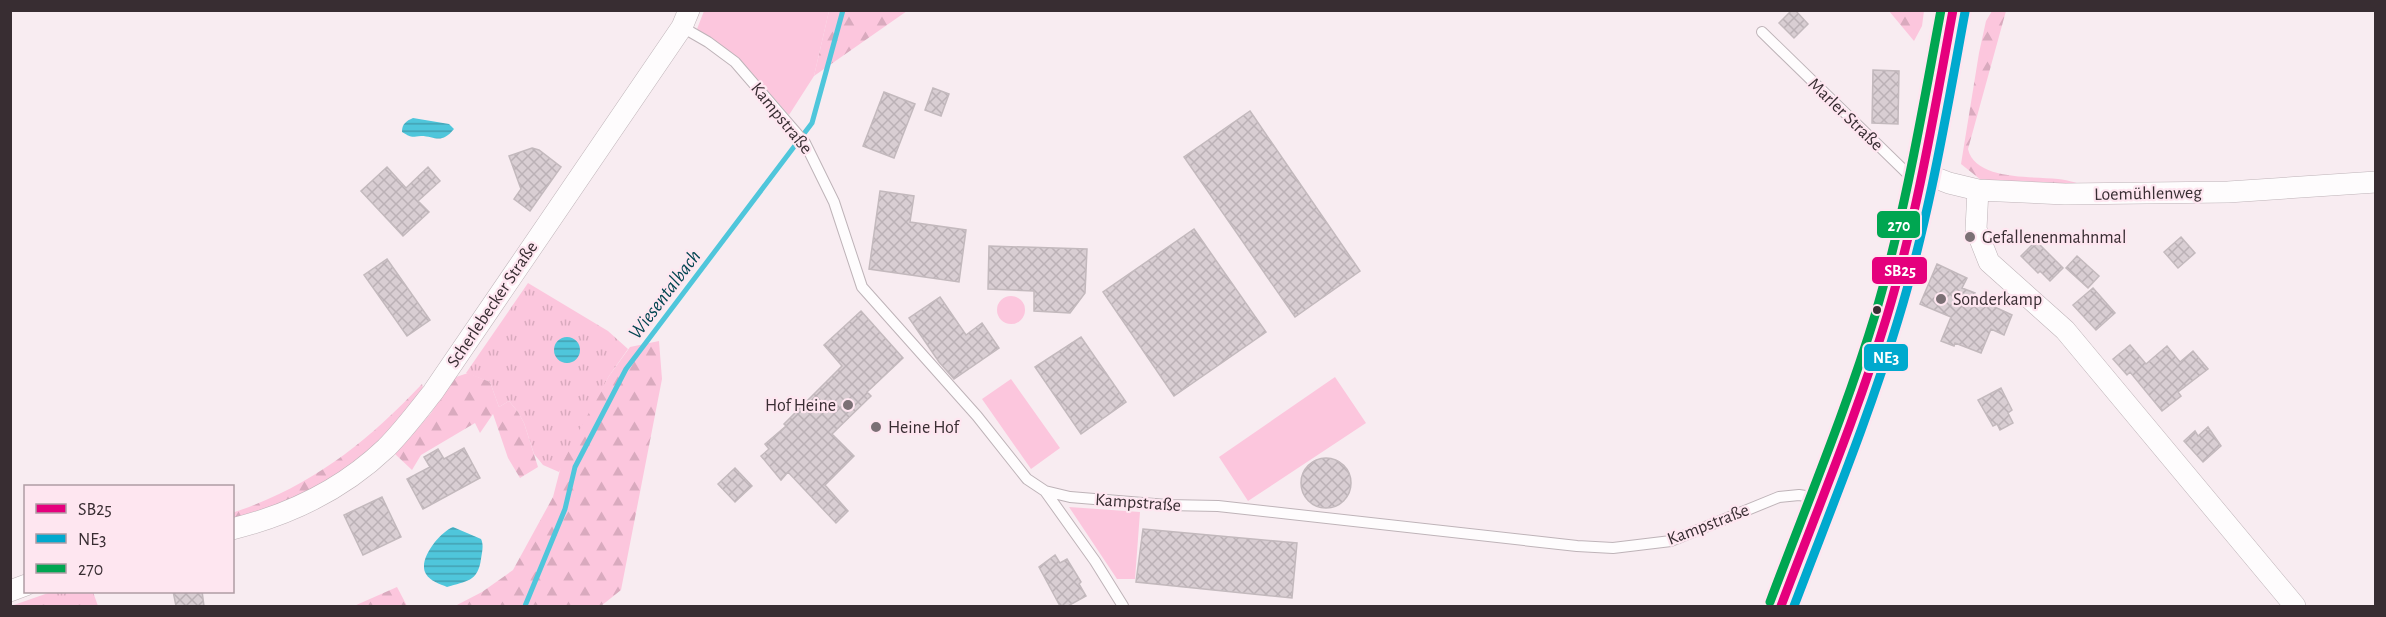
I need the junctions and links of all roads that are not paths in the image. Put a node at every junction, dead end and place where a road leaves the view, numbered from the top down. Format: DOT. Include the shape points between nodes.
graph roads {
  1 [pos="1953,10"];
  2 [pos="686,19"];
  3 [pos="1762,32"];
  4 [pos="1922,180"];
  5 [pos="2376,182"];
  6 [pos="1978,190"];
  7 [pos="1045,491"];
  8 [pos="1821,499"];
  9 [pos="234,528"];
  10 [pos="1123,606"];
  11 [pos="1781,606"];
  12 [pos="2295,606"];
  1 -- 4 [label="main road"];
  2 -- 7 [label="lane, Kampstraße" via="735,63 805,143 834,202 862,287 977,416 1027,479"];
  2 -- 9 [label="street, Scherlebecker Straße" via="410,422 367,464 310,501"];
  3 -- 4 [label="lane, Marler Straße"];
  4 -- 6 [label="street, Loemühlenweg"];
  4 -- 8 [label="main road" via="1887,316"];
  5 -- 6 [label="street, Loemühlenweg" via="2228,192 2065,194"];
  6 -- 12 [label="street" via="1976,229 1989,262 2065,330"];
  7 -- 8 [label="lane, Kampstraße" via="1070,497 1167,506 1218,506 1613,548 1671,541 1779,497"];
  7 -- 10 [label="lane"];
  8 -- 11 [label="main road"];
}
